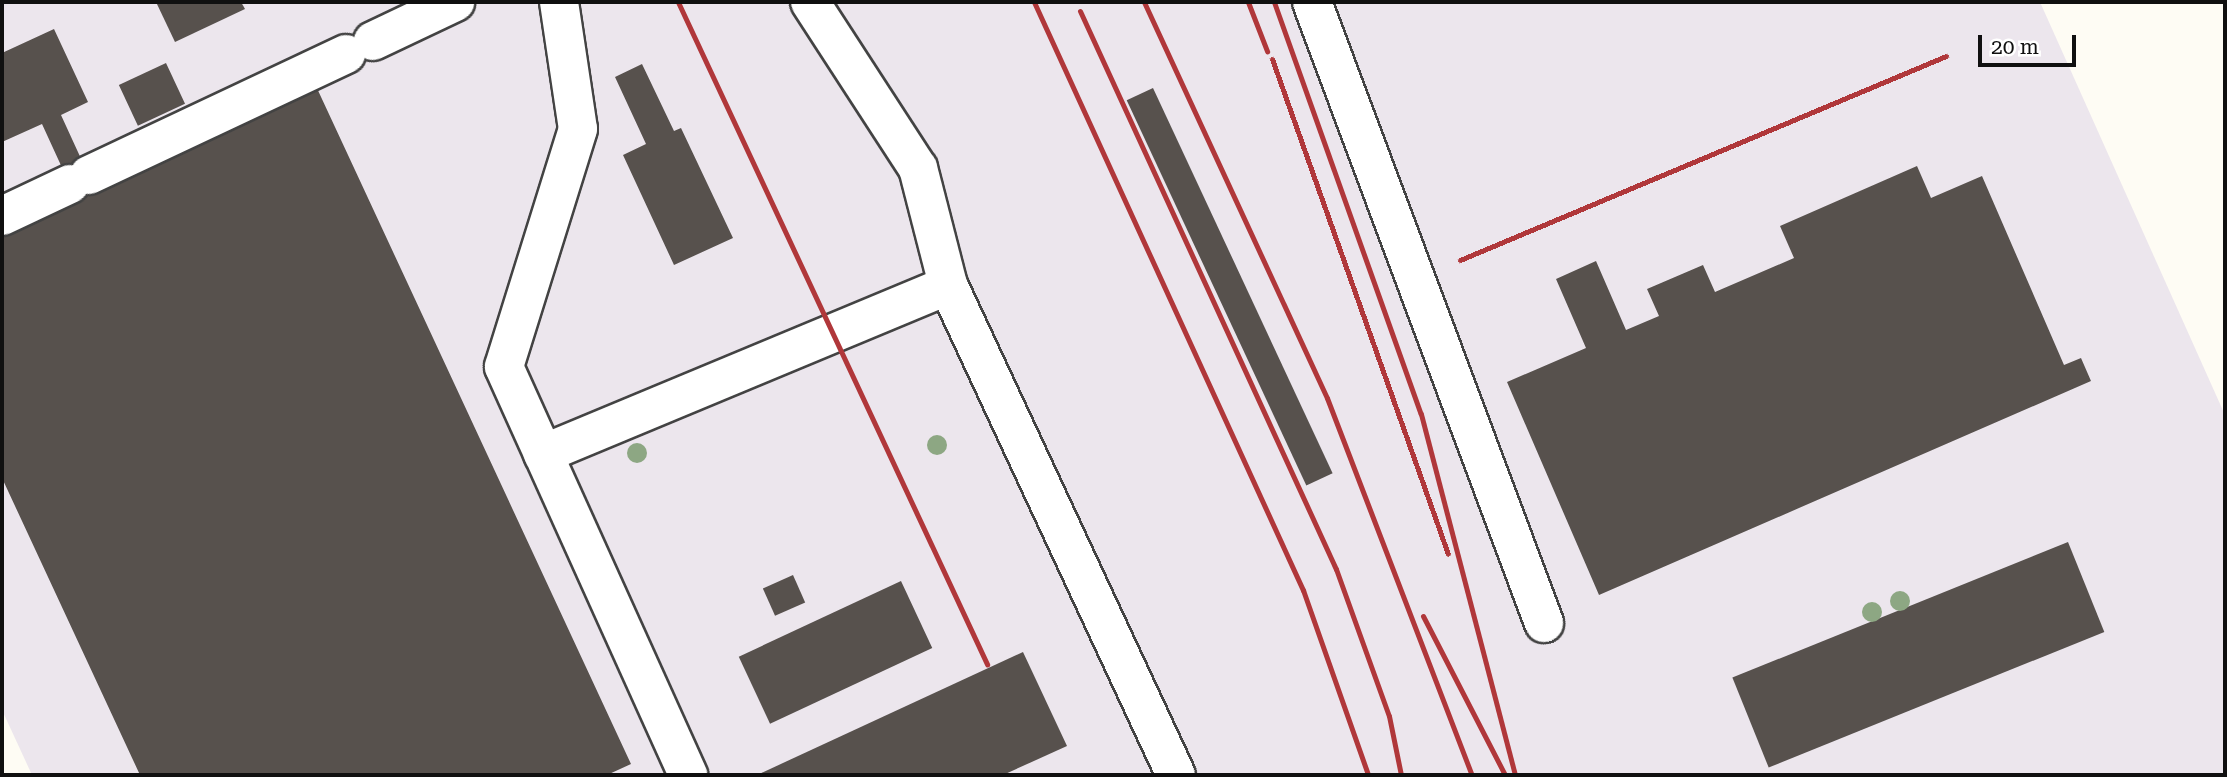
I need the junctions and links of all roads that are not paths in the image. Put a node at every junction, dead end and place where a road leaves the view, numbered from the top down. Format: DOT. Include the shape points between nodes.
graph roads {
  1 [pos="455,2"];
  2 [pos="559,2"];
  3 [pos="810,2"];
  4 [pos="1312,2"];
  5 [pos="2,216"];
  6 [pos="948,285"];
  7 [pos="544,454"];
  8 [pos="1544,623"];
  9 [pos="679,772"];
  10 [pos="1176,775"];
  1 -- 5 [label="lane"];
  2 -- 7 [label="lane" via="578,129 504,367"];
  3 -- 6 [label="lane" via="918,168"];
  4 -- 8 [label="lane"];
  6 -- 7 [label="lane"];
  6 -- 10 [label="lane"];
  7 -- 9 [label="lane"];
}
